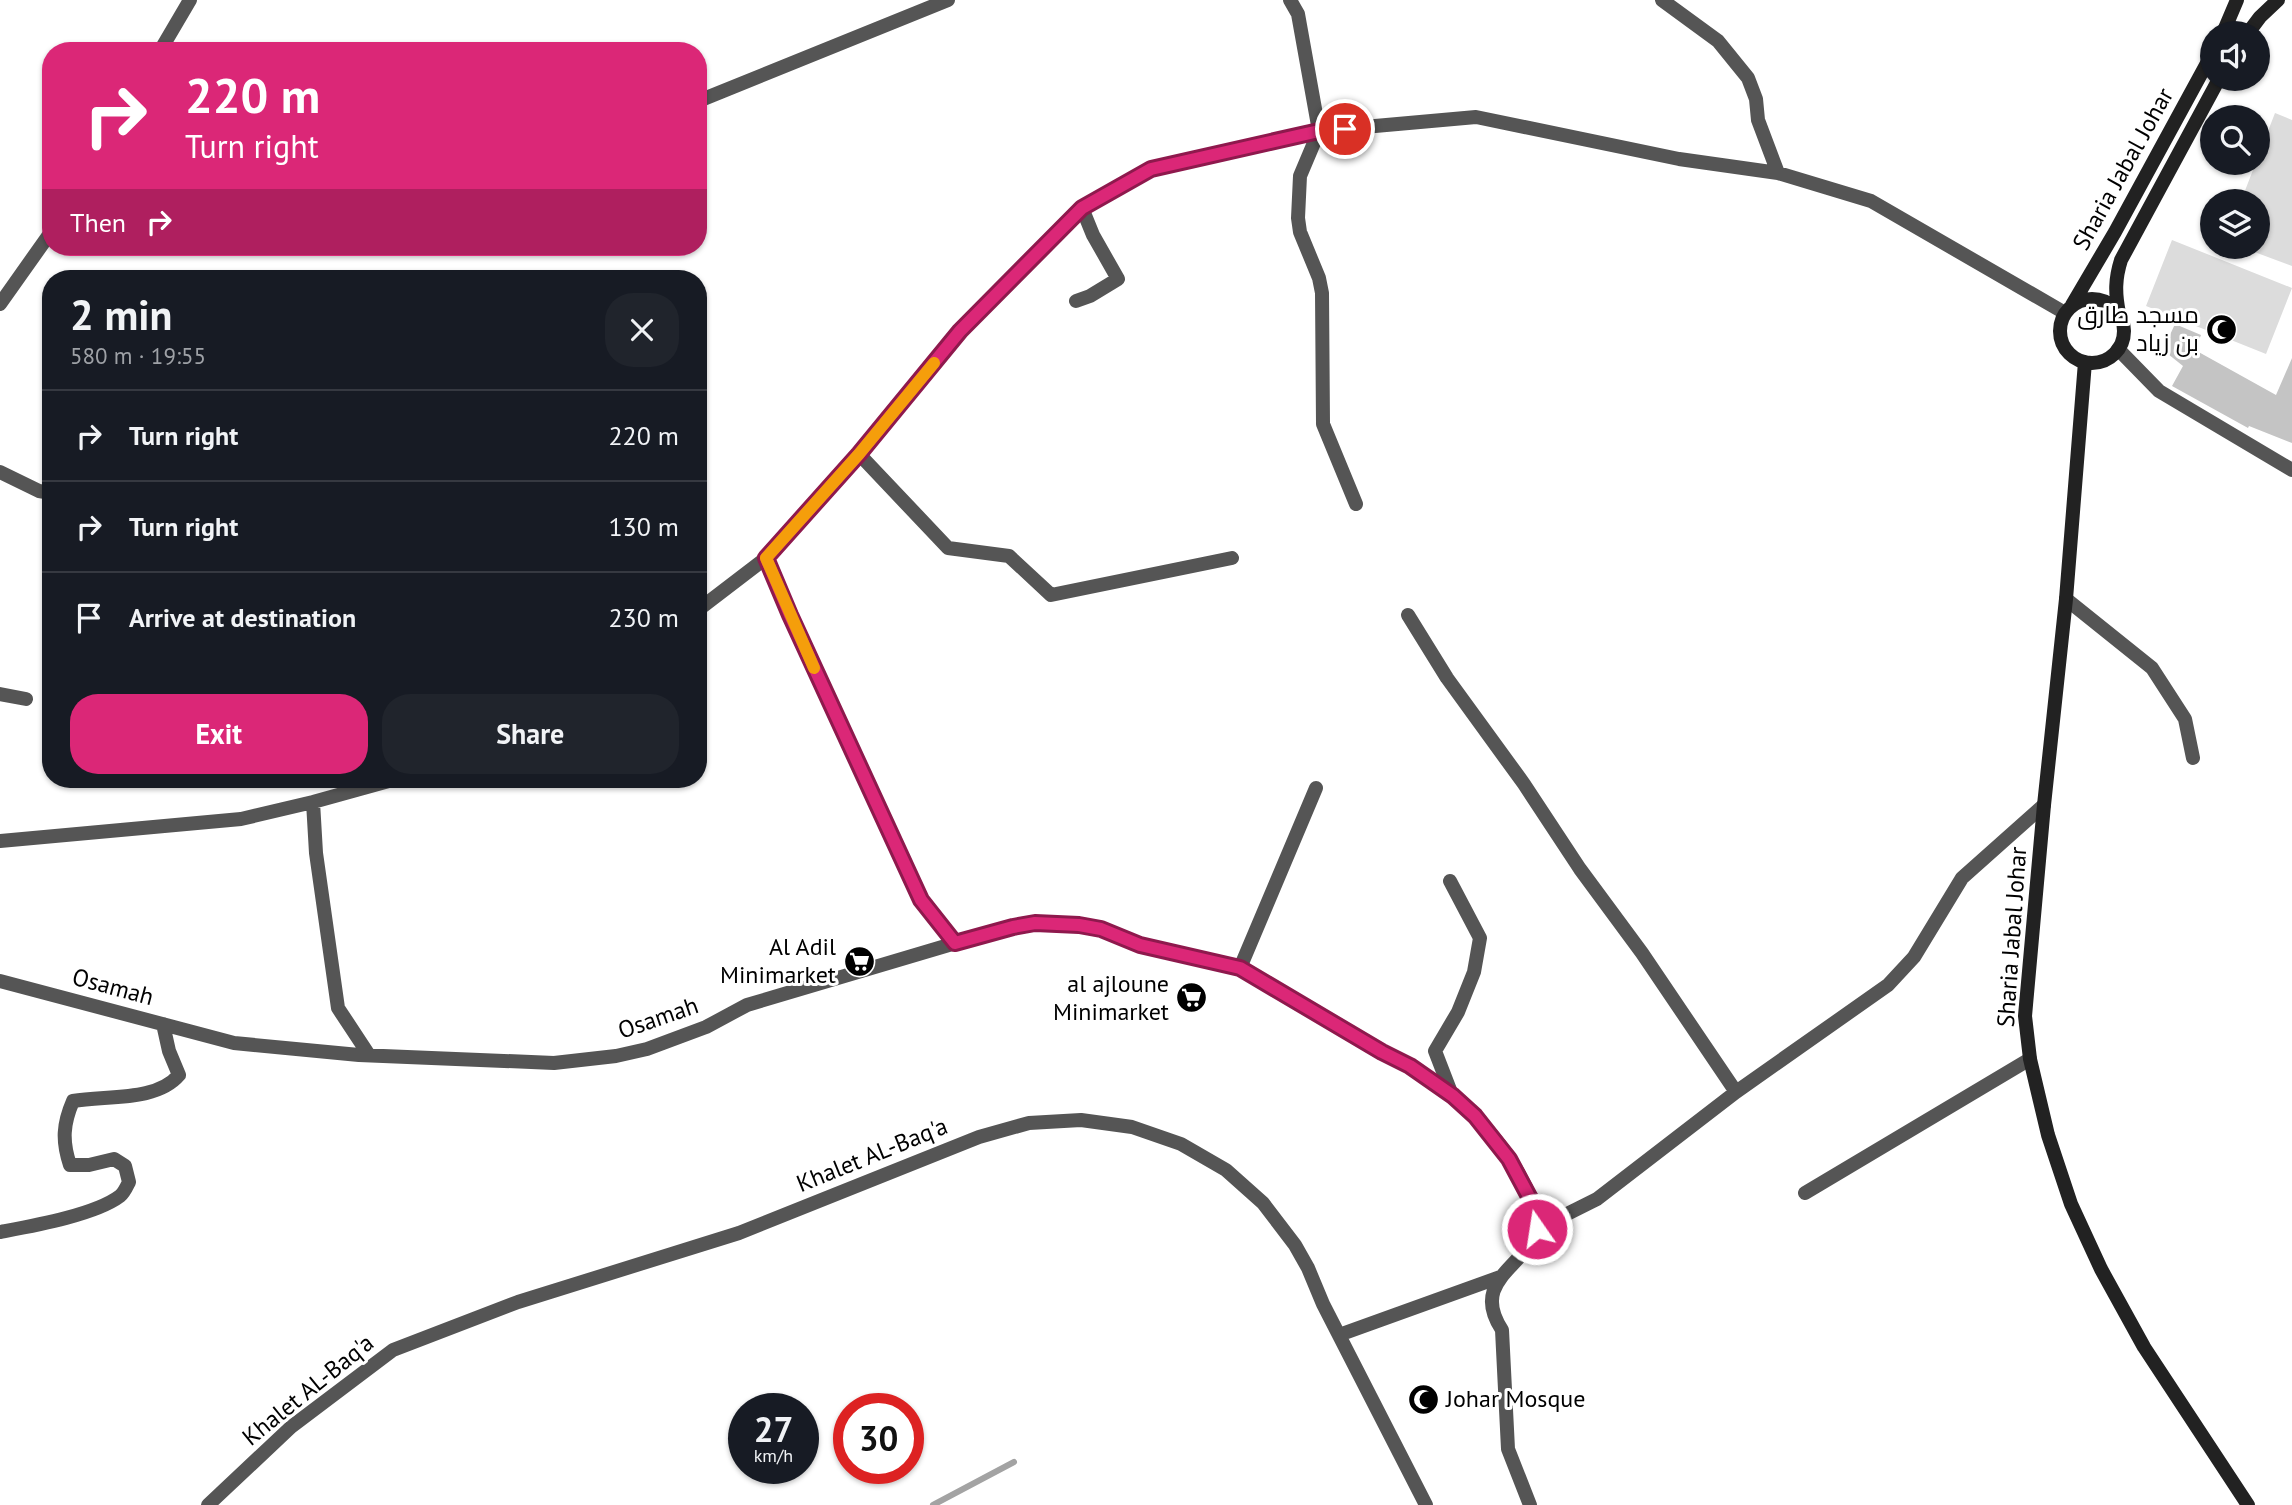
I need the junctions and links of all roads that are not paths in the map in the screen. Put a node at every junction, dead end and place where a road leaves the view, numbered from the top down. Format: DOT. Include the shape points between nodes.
graph roads {
  1 [pos="190,0"];
  2 [pos="948,0"];
  3 [pos="1290,0"];
  4 [pos="1662,0"];
  5 [pos="2237,0"];
  6 [pos="2278,0"];
  7 [pos="2228,21"];
  8 [pos="2257,21"];
  9 [pos="165,42"];
  10 [pos="2200,76"];
  11 [pos="2213,91"];
  12 [pos="707,98"];
  13 [pos="1319,131"];
  14 [pos="1778,173"];
  15 [pos="1082,208"];
  16 [pos="42,245"];
  17 [pos="1076,301"];
  18 [pos="0,304"];
  19 [pos="2069,309"];
  20 [pos="2119,313"];
  21 [pos="2118,349"];
  22 [pos="2084,362"];
  23 [pos="859,454"];
  24 [pos="2292,470"];
  25 [pos="0,472"];
  26 [pos="42,492"];
  27 [pos="1356,504"];
  28 [pos="766,558"];
  29 [pos="1232,558"];
  30 [pos="2066,599"];
  31 [pos="707,603"];
  32 [pos="1408,615"];
  33 [pos="0,694"];
  34 [pos="26,699"];
  35 [pos="2193,758"];
  36 [pos="364,788"];
  37 [pos="1317,788"];
  38 [pos="313,802"];
  39 [pos="2044,805"];
  40 [pos="0,841"];
  41 [pos="1450,881"];
  42 [pos="955,943"];
  43 [pos="1240,968"];
  44 [pos="0,981"];
  45 [pos="163,1024"];
  46 [pos="369,1055"];
  47 [pos="2030,1059"];
  48 [pos="1736,1093"];
  49 [pos="1453,1096"];
  50 [pos="1805,1193"];
  51 [pos="1537,1229"];
  52 [pos="0,1232"];
  53 [pos="1500,1277"];
  54 [pos="1339,1335"];
  55 [pos="208,1505"];
  56 [pos="1426,1505"];
  57 [pos="1530,1505"];
  58 [pos="2248,1505"];
  1 -- 9 [label="street"];
  2 -- 12 [label="street"];
  3 -- 13 [label="street" via="1300,22"];
  4 -- 14 [label="street" via="1718,41 1748,78"];
  5 -- 7 [label="street"];
  6 -- 8 [label="street"];
  10 -- 19 [label="street, Sharia Jabal Johar"];
  11 -- 20 [label="street, Sharia Jabal Johar" via="2121,260 2115,278"];
  13 -- 14 [label="street" via="1476,117 1679,159"];
  13 -- 15 [label="street" via="1151,169"];
  13 -- 27 [label="street" via="1300,176 1298,218 1322,293 1323,424"];
  14 -- 19 [label="street" via="1871,201"];
  15 -- 17 [label="street" via="1118,279"];
  15 -- 23 [label="street" via="960,331"];
  16 -- 18 [label="street"];
  19 -- 20 [label="street" via="2097,299"];
  19 -- 22 [label="street" via="2060,329 2064,347"];
  20 -- 21 [label="street" via="2124,331"];
  21 -- 22 [label="street" via="2104,360"];
  21 -- 24 [label="street" via="2159,391"];
  22 -- 30 [label="street, Sharia Jabal Johar"];
  23 -- 28 [label="street"];
  23 -- 29 [label="street" via="948,548 1009,556 1051,595"];
  25 -- 26 [label="street"];
  28 -- 31 [label="street"];
  28 -- 42 [label="street" via="921,900"];
  30 -- 35 [label="street" via="2151,668 2185,719"];
  30 -- 39 [label="street, Sharia Jabal Johar"];
  32 -- 48 [label="street"];
  33 -- 34 [label="street"];
  36 -- 38 [label="street"];
  37 -- 43 [label="street"];
  38 -- 40 [label="street" via="241,819"];
  38 -- 46 [label="street" via="338,1007"];
  39 -- 47 [label="street, Sharia Jabal Johar" via="2025,1016"];
  39 -- 48 [label="street" via="1962,878 1914,957 1888,985"];
  41 -- 49 [label="street" via="1480,939 1474,972 1458,1012 1435,1051"];
  42 -- 43 [label="street, Osamah" via="1035,923 1068,924"];
  42 -- 46 [label="street, Osamah" via="747,1005 677,1040 616,1056 541,1063"];
  43 -- 49 [label="street, Osamah" via="1410,1066"];
  44 -- 45 [label="street, Osamah"];
  45 -- 46 [label="street, Osamah" via="234,1043"];
  45 -- 52 [label="street" via="178,1075 170,1086 135,1096 73,1101 64,1121 70,1165 89,1166 114,1159 125,1166 129,1182 122,1195 94,1209"];
  47 -- 50 [label="street"];
  47 -- 58 [label="street, Sharia Jabal Johar" via="2071,1204 2101,1269 2144,1347"];
  48 -- 51 [label="street" via="1597,1199"];
  49 -- 51 [label="street, Osamah" via="1509,1159 1533,1204"];
  51 -- 53 [label="street" via="1524,1254"];
  53 -- 54 [label="street"];
  53 -- 57 [label="street" via="1493,1308 1502,1330 1508,1449"];
  54 -- 55 [label="street, Khalet AL-Baq'a" via="1295,1245 1263,1203 1226,1170 1181,1144 1132,1127 1081,1120 1029,1123 976,1138 739,1233 518,1302 393,1350 291,1427"];
  54 -- 56 [label="street, Khalet AL-Baq'a"];
}
